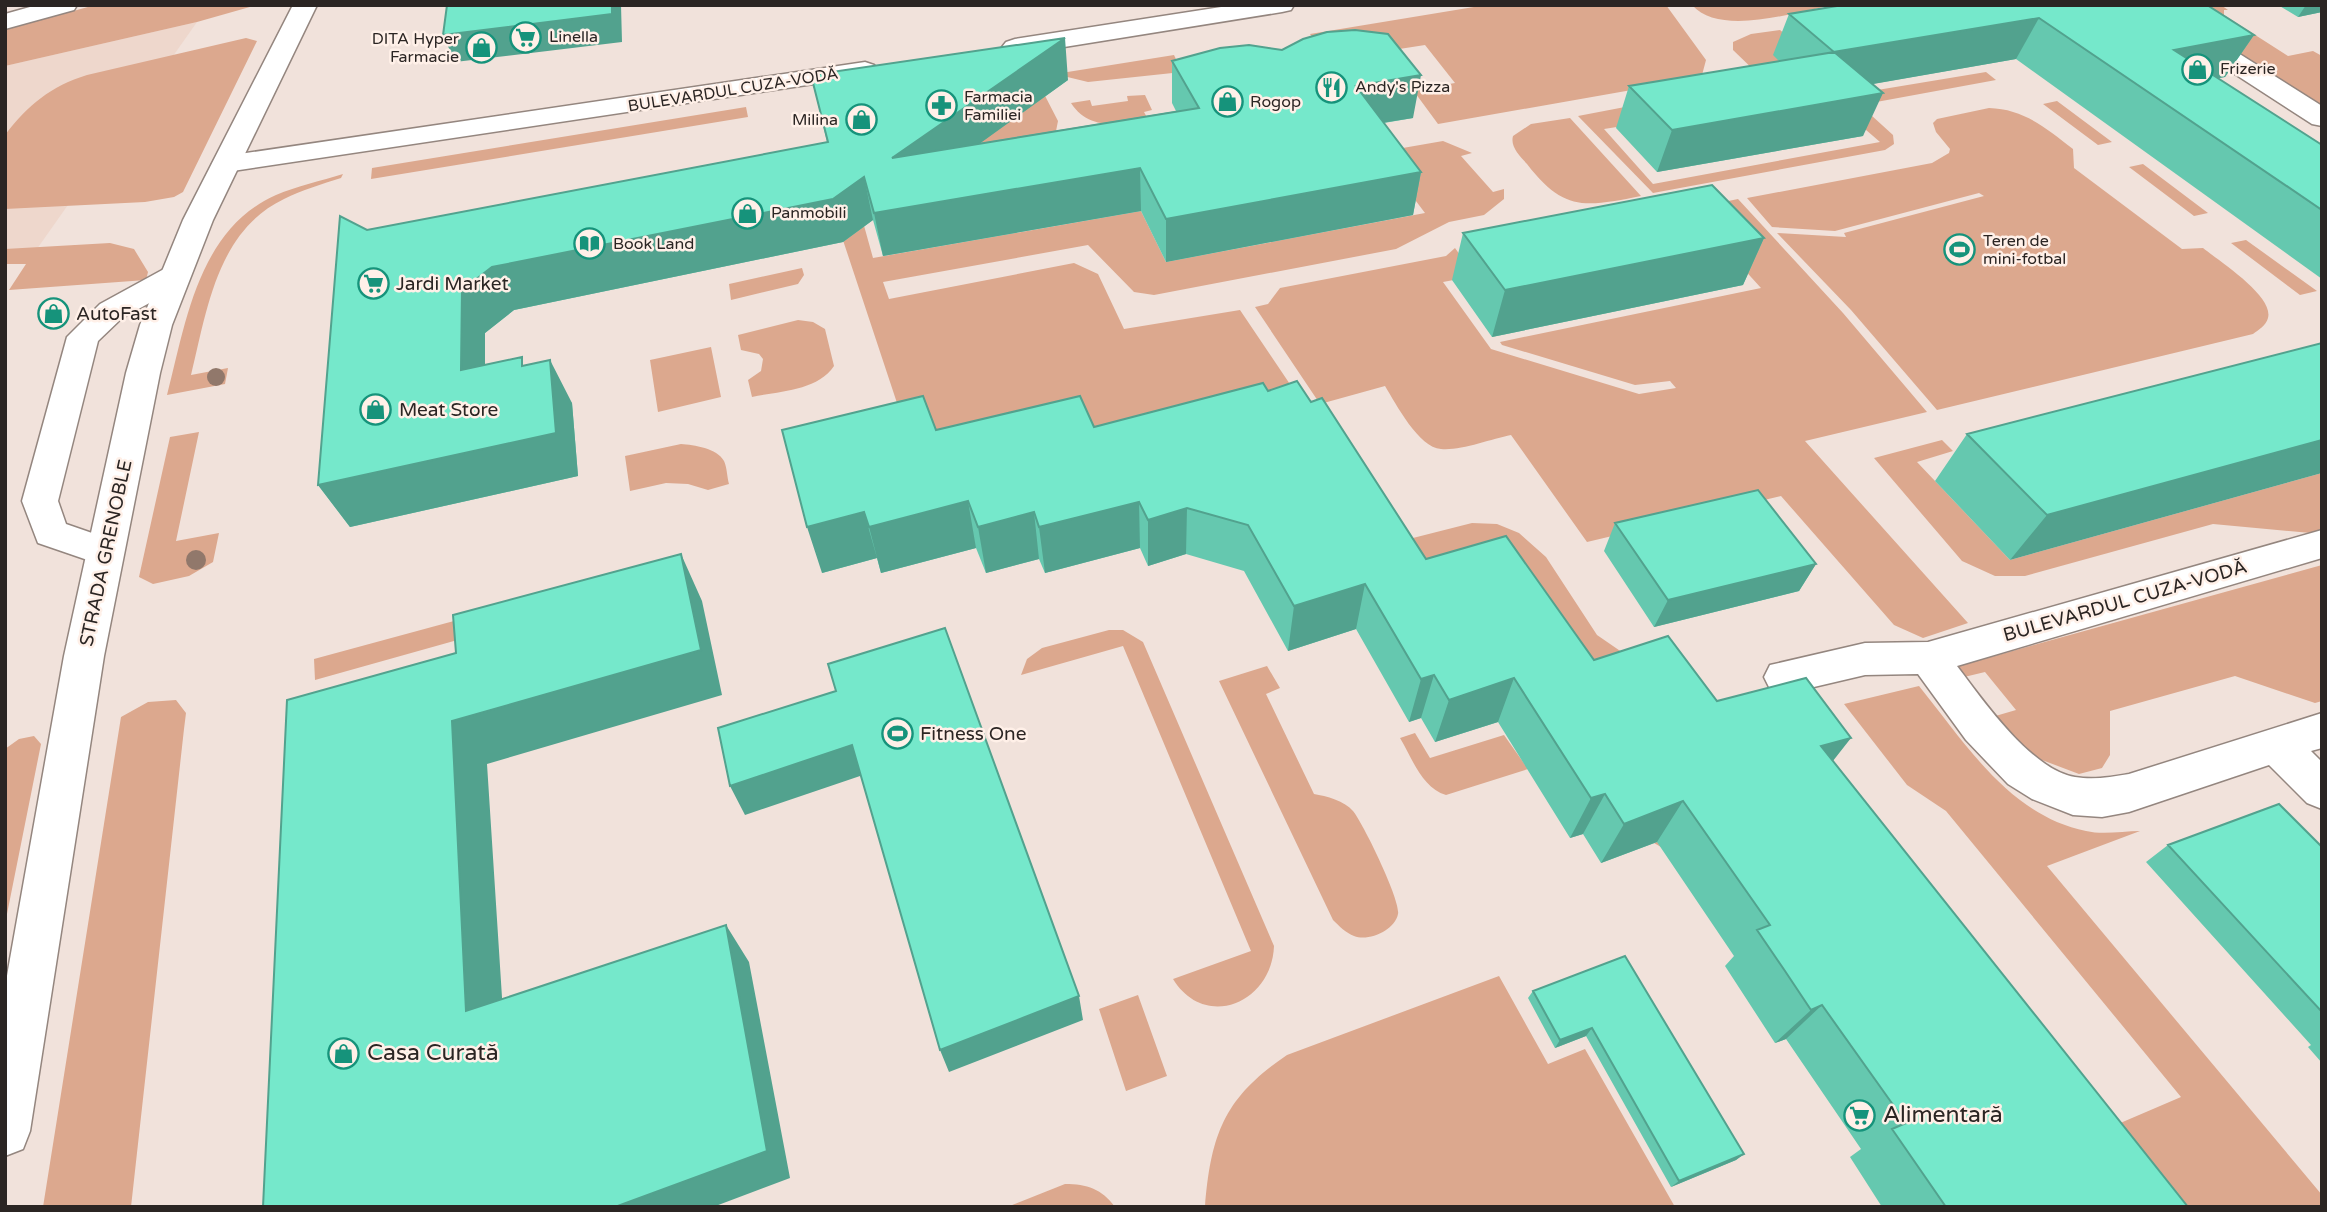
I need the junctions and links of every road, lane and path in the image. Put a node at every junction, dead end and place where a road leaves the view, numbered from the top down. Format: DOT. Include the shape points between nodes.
graph roads {
  1 [pos="65,5"];
  2 [pos="305,5"];
  3 [pos="1282,5"];
  4 [pos="2145,5"];
  5 [pos="5,22"];
  6 [pos="989,51"];
  7 [pos="895,66"];
  8 [pos="2322,118"];
  9 [pos="226,164"];
  10 [pos="174,276"];
  11 [pos="2322,544"];
  12 [pos="105,552"];
  13 [pos="1928,658"];
  14 [pos="1784,677"];
  15 [pos="2322,730"];
  16 [pos="2276,745"];
  17 [pos="2322,790"];
  18 [pos="5,1131"];
  1 -- 5 [label="main road"];
  2 -- 9 [label="main road, STRADA GRENOBLE"];
  3 -- 6 [label="main road"];
  4 -- 8 [label="main road"];
  7 -- 9 [label="main road, BULEVARDUL CUZA-VODĂ"];
  9 -- 10 [label="main road, STRADA GRENOBLE"];
  10 -- 12 [label="main road, STRADA GRENOBLE" via="143,373"];
  10 -- 12 [label="main road" via="111,311 83,337 40,501 51,533"];
  11 -- 13 [label="main road, BULEVARDUL CUZA-VODĂ"];
  12 -- 18 [label="main road, STRADA GRENOBLE"];
  13 -- 14 [label="main road, BULEVARDUL CUZA-VODĂ" via="1865,659"];
  13 -- 16 [label="main road" via="2018,770 2071,794 2101,798 2129,793"];
  15 -- 16 [label="main road"];
  16 -- 17 [label="main road"];
}
